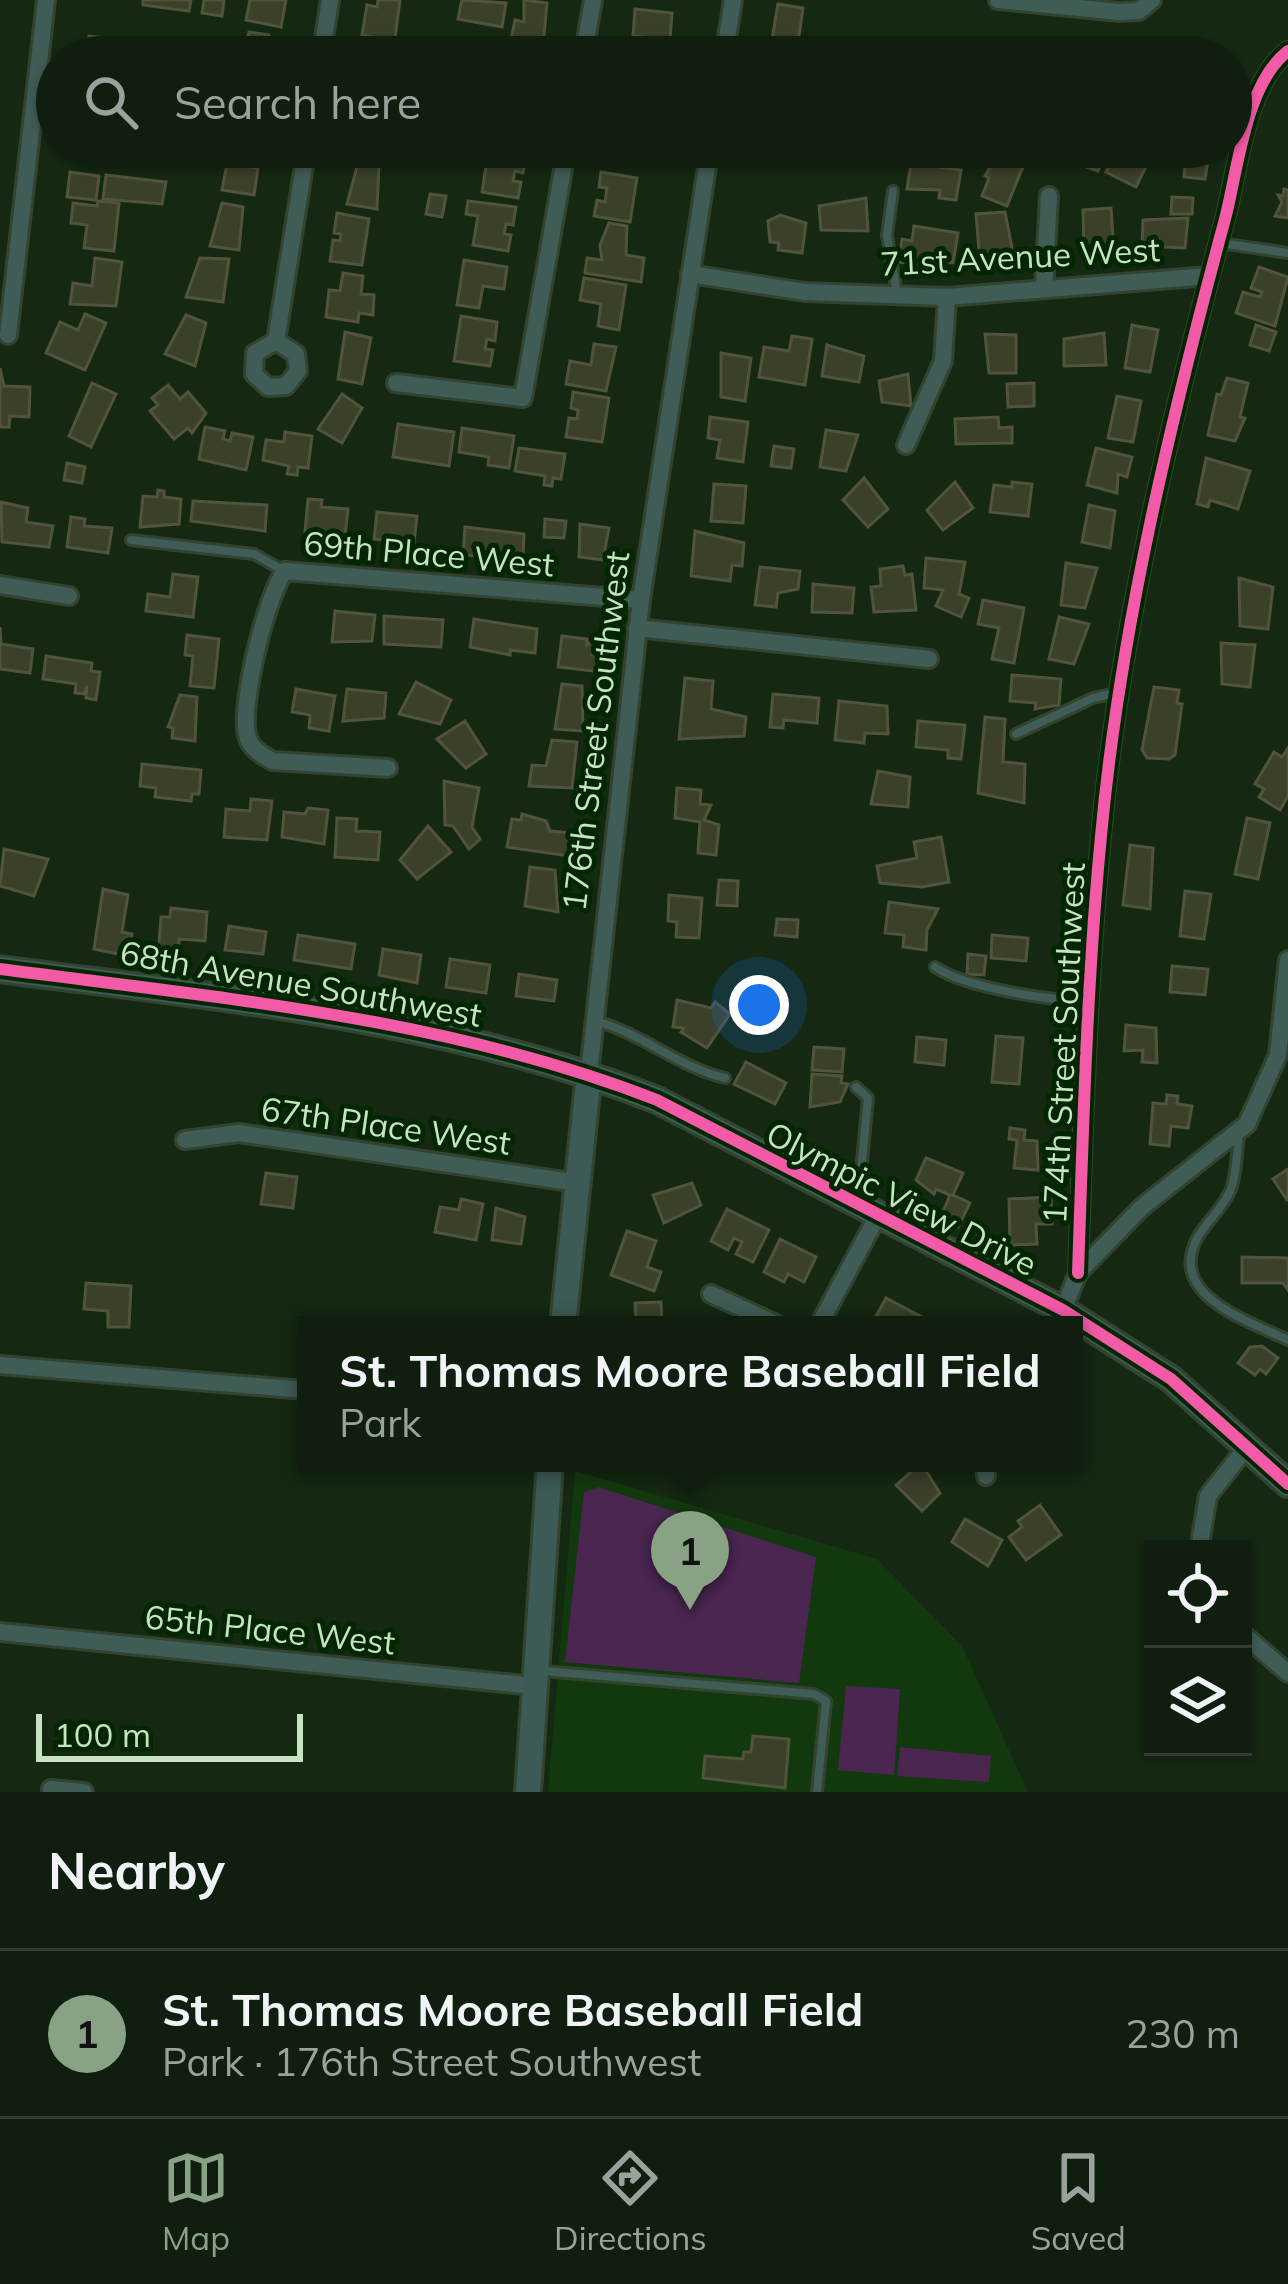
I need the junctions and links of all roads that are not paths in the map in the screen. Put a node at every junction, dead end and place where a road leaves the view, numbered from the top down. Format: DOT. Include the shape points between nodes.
graph roads {
  1 [pos="46,0"];
  2 [pos="330,0"];
  3 [pos="593,0"];
  4 [pos="733,0"];
  5 [pos="998,0"];
  6 [pos="1152,0"];
  7 [pos="42,36"];
  8 [pos="324,36"];
  9 [pos="587,36"];
  10 [pos="727,36"];
  11 [pos="1288,51"];
  12 [pos="36,80"];
  13 [pos="1252,117"];
  14 [pos="304,168"];
  15 [pos="563,168"];
  16 [pos="707,168"];
  17 [pos="1238,168"];
  18 [pos="893,191"];
  19 [pos="1049,196"];
  20 [pos="1218,243"];
  21 [pos="1288,253"];
  22 [pos="691,274"];
  23 [pos="1209,276"];
  24 [pos="1044,288"];
  25 [pos="897,295"];
  26 [pos="947,297"];
  27 [pos="4,336"];
  28 [pos="276,341"];
  29 [pos="396,382"];
  30 [pos="906,445"];
  31 [pos="131,540"];
  32 [pos="285,571"];
  33 [pos="0,585"];
  34 [pos="70,596"];
  35 [pos="641,600"];
  36 [pos="637,628"];
  37 [pos="928,659"];
  38 [pos="1122,692"];
  39 [pos="1016,734"];
  40 [pos="388,768"];
  41 [pos="1288,960"];
  42 [pos="935,967"];
  43 [pos="0,969"];
  44 [pos="1092,1001"];
  45 [pos="595,1021"];
  46 [pos="590,1073"];
  47 [pos="725,1078"];
  48 [pos="856,1088"];
  49 [pos="1240,1131"];
  50 [pos="185,1140"];
  51 [pos="578,1184"];
  52 [pos="849,1202"];
  53 [pos="877,1217"];
  54 [pos="1078,1273"];
  55 [pos="711,1294"];
  56 [pos="1063,1310"];
  57 [pos="564,1316"];
  58 [pos="759,1316"];
  59 [pos="825,1316"];
  60 [pos="1072,1316"];
  61 [pos="1083,1323"];
  62 [pos="1288,1340"];
  63 [pos="0,1365"];
  64 [pos="297,1389"];
  65 [pos="1246,1448"];
  66 [pos="549,1472"];
  67 [pos="1288,1484"];
  68 [pos="1201,1540"];
  69 [pos="0,1632"];
  70 [pos="1252,1642"];
  71 [pos="1288,1673"];
  72 [pos="534,1678"];
  73 [pos="50,1789"];
  74 [pos="820,1790"];
  75 [pos="84,1792"];
  76 [pos="528,1792"];
  1 -- 7 [label="street"];
  2 -- 8 [label="street"];
  3 -- 9 [label="street"];
  4 -- 10 [label="street"];
  5 -- 6 [label="street" via="1119,12"];
  11 -- 13 [label="street, 174th Street Southwest"];
  12 -- 27 [label="street"];
  14 -- 28 [label="street"];
  15 -- 29 [label="street" via="524,398"];
  16 -- 22 [label="street, 176th Street Southwest"];
  17 -- 20 [label="street, 174th Street Southwest"];
  18 -- 25 [label="lane" via="886,235"];
  19 -- 24 [label="street"];
  20 -- 21 [label="lane"];
  20 -- 23 [label="street, 174th Street Southwest"];
  22 -- 25 [label="street, 71st Avenue West" via="805,292"];
  22 -- 35 [label="street, 176th Street Southwest"];
  23 -- 24 [label="street, 71st Avenue West"];
  23 -- 38 [label="street, 174th Street Southwest"];
  24 -- 26 [label="street, 71st Avenue West"];
  25 -- 26 [label="street, 71st Avenue West"];
  26 -- 30 [label="street" via="943,361"];
  31 -- 32 [label="lane" via="254,554"];
  32 -- 35 [label="street, 69th Place West"];
  32 -- 40 [label="street" via="257,650 247,734 258,754 273,760"];
  33 -- 34 [label="street"];
  35 -- 36 [label="street, 176th Street Southwest"];
  36 -- 37 [label="street"];
  36 -- 45 [label="street, 176th Street Southwest"];
  38 -- 39 [label="lane"];
  38 -- 44 [label="street, 174th Street Southwest" via="1101,837"];
  41 -- 49 [label="street" via="1278,1055"];
  42 -- 44 [label="lane" via="1039,998"];
  43 -- 46 [label="main road, 68th Avenue Southwest" via="411,1030"];
  44 -- 54 [label="street, 174th Street Southwest"];
  45 -- 46 [label="street, 176th Street Southwest"];
  45 -- 47 [label="lane"];
  46 -- 51 [label="main road, 176th Street Southwest"];
  46 -- 52 [label="main road, Olympic View Drive"];
  48 -- 52 [label="lane" via="868,1098"];
  49 -- 54 [label="street" via="1142,1207"];
  49 -- 62 [label="lane" via="1233,1184 1199,1236 1190,1269 1216,1305"];
  50 -- 51 [label="street, 67th Place West" via="239,1133"];
  51 -- 57 [label="main road, 176th Street Southwest"];
  52 -- 53 [label="main road, Olympic View Drive"];
  53 -- 56 [label="main road, Olympic View Drive"];
  53 -- 59 [label="street"];
  54 -- 56 [label="street"];
  55 -- 58 [label="street"];
  56 -- 60 [label="main road, Olympic View Drive"];
  61 -- 65 [label="main road, Olympic View Drive" via="1172,1379"];
  63 -- 64 [label="street"];
  65 -- 67 [label="main road, Olympic View Drive"];
  65 -- 68 [label="street" via="1208,1496"];
  66 -- 72 [label="main road"];
  69 -- 72 [label="street, 65th Place West"];
  70 -- 71 [label="street"];
  72 -- 74 [label="lane" via="814,1694 826,1701 828,1717"];
  72 -- 76 [label="main road"];
  73 -- 75 [label="street"];
}
